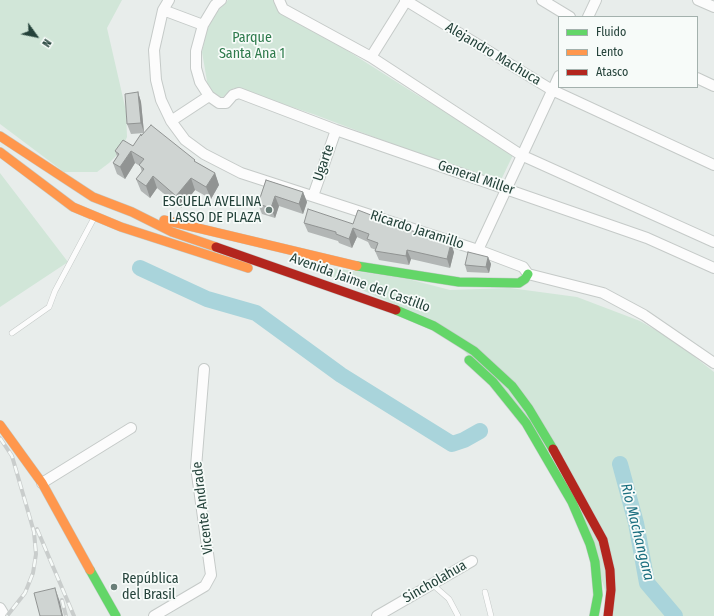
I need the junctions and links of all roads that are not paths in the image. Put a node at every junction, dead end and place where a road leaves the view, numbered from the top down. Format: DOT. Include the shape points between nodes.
graph roads {
  1 [pos="169,0"];
  2 [pos="221,0"];
  3 [pos="406,0"];
  4 [pos="542,0"];
  5 [pos="596,0"];
  6 [pos="698,0"];
  7 [pos="279,2"];
  8 [pos="714,7"];
  9 [pos="163,10"];
  10 [pos="568,16"];
  11 [pos="588,16"];
  12 [pos="203,26"];
  13 [pos="371,58"];
  14 [pos="558,78"];
  15 [pos="698,78"];
  16 [pos="714,86"];
  17 [pos="552,90"];
  18 [pos="209,96"];
  19 [pos="171,120"];
  20 [pos="336,130"];
  21 [pos="0,136"];
  22 [pos="0,153"];
  23 [pos="521,155"];
  24 [pos="714,165"];
  25 [pos="505,188"];
  26 [pos="313,196"];
  27 [pos="132,212"];
  28 [pos="95,216"];
  29 [pos="714,242"];
  30 [pos="478,250"];
  31 [pos="714,268"];
  32 [pos="528,274"];
  33 [pos="422,331"];
  34 [pos="12,333"];
  35 [pos="461,354"];
  36 [pos="714,363"];
  37 [pos="204,369"];
  38 [pos="0,425"];
  39 [pos="131,428"];
  40 [pos="42,483"];
  41 [pos="472,561"];
  42 [pos="432,584"];
  43 [pos="485,592"];
  44 [pos="0,608"];
  45 [pos="2,616"];
  46 [pos="116,616"];
  47 [pos="154,616"];
  48 [pos="377,616"];
  49 [pos="458,616"];
  50 [pos="491,616"];
  51 [pos="594,616"];
  52 [pos="608,616"];
  1 -- 9 [label="street, Ricardo Jaramillo"];
  2 -- 12 [label="street"];
  3 -- 13 [label="street"];
  3 -- 17 [label="street, Alejandro Machuca"];
  4 -- 10 [label="street"];
  5 -- 11 [label="street"];
  6 -- 8 [label="street"];
  7 -- 13 [label="street" via="283,9"];
  9 -- 12 [label="street"];
  9 -- 19 [label="street, Ricardo Jaramillo" via="154,50 156,80"];
  12 -- 18 [label="street" via="196,52 196,68 200,82"];
  13 -- 23 [label="street"];
  14 -- 17 [label="street"];
  15 -- 16 [label="street"];
  17 -- 23 [label="street"];
  17 -- 24 [label="street, Alejandro Machuca"];
  18 -- 19 [label="street"];
  18 -- 20 [label="street, General Miller" via="223,104 236,93"];
  19 -- 26 [label="street, Ricardo Jaramillo" via="185,140 204,154 241,173"];
  20 -- 25 [label="street, General Miller"];
  20 -- 26 [label="street, Ugarte"];
  21 -- 27 [label="main road, Avenida Jaime del Castillo" via="79,189"];
  22 -- 28 [label="main road, Avenida Jaime del Castillo" via="60,199"];
  23 -- 25 [label="street"];
  23 -- 29 [label="street"];
  25 -- 30 [label="street"];
  25 -- 31 [label="street, General Miller" via="647,238"];
  26 -- 30 [label="street, Ricardo Jaramillo"];
  27 -- 32 [label="main road" via="353,265 459,282 519,283"];
  27 -- 52 [label="main road, Avenida Jaime del Castillo" via="172,232 410,315 460,342 492,366 512,386 529,409 603,540 610,570"];
  28 -- 33 [label="main road, Avenida Jaime del Castillo" via="142,234 307,287"];
  28 -- 34 [label="lane" via="49,307"];
  30 -- 32 [label="street, Ricardo Jaramillo" via="523,267"];
  32 -- 36 [label="street, Ricardo Jaramillo" via="603,293 644,315"];
  35 -- 51 [label="main road" via="493,382 526,423 572,502 595,562 598,594"];
  37 -- 47 [label="street, Vicente Andrade" via="196,467 211,575 205,586"];
  38 -- 40 [label="main road"];
  39 -- 40 [label="street"];
  40 -- 46 [label="main road"];
  41 -- 42 [label="street, Sincholahua"];
  42 -- 48 [label="street, Sincholahua"];
  42 -- 49 [label="lane" via="449,599"];
  43 -- 50 [label="lane"];
  44 -- 45 [label="street"];
}
